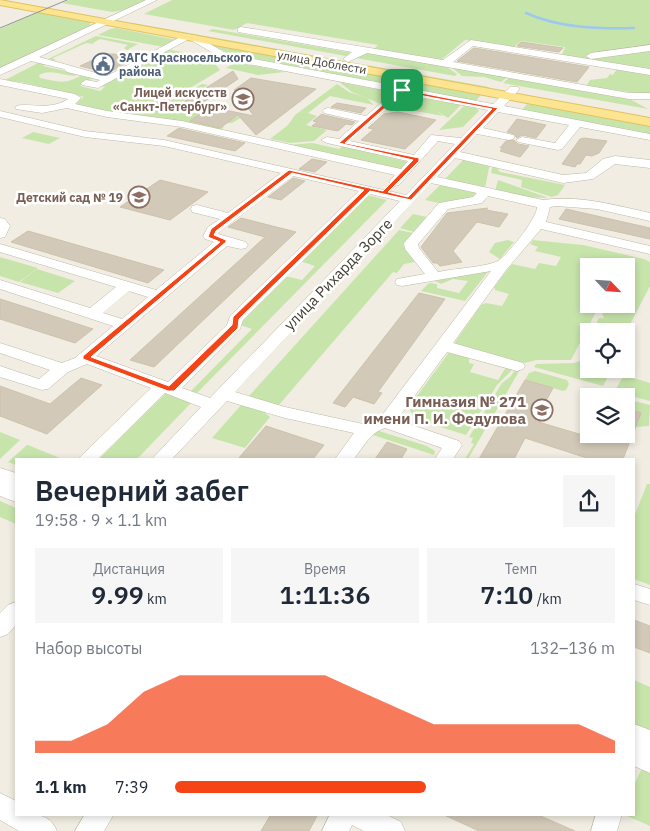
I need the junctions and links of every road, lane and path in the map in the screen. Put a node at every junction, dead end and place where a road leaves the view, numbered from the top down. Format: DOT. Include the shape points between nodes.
graph roads {
  1 [pos="153,0"];
  2 [pos="0,2"];
  3 [pos="29,3"];
  4 [pos="3,15"];
  5 [pos="111,20"];
  6 [pos="241,30"];
  7 [pos="189,38"];
  8 [pos="650,48"];
  9 [pos="361,51"];
  10 [pos="31,58"];
  11 [pos="348,59"];
  12 [pos="573,59"];
  13 [pos="445,64"];
  14 [pos="0,72"];
  15 [pos="650,72"];
  16 [pos="590,75"];
  17 [pos="110,78"];
  18 [pos="0,82"];
  19 [pos="86,83"];
  20 [pos="580,87"];
  21 [pos="402,90"];
  22 [pos="510,93"];
  23 [pos="630,96"];
  24 [pos="650,96"];
  25 [pos="66,105"];
  26 [pos="2,106"];
  27 [pos="650,107"];
  28 [pos="496,108"];
  29 [pos="328,112"];
  30 [pos="650,113"];
  31 [pos="556,119"];
  32 [pos="369,120"];
  33 [pos="650,122"];
  34 [pos="576,123"];
  35 [pos="474,130"];
  36 [pos="542,136"];
  37 [pos="509,137"];
  38 [pos="650,137"];
  39 [pos="327,140"];
  40 [pos="522,140"];
  41 [pos="264,142"];
  42 [pos="463,142"];
  43 [pos="341,143"];
  44 [pos="452,154"];
  45 [pos="417,159"];
  46 [pos="240,160"];
  47 [pos="650,164"];
  48 [pos="291,172"];
  49 [pos="403,173"];
  50 [pos="428,179"];
  51 [pos="368,189"];
  52 [pos="485,192"];
  53 [pos="384,193"];
  54 [pos="409,199"];
  55 [pos="543,204"];
  56 [pos="197,209"];
  57 [pos="229,217"];
  58 [pos="650,217"];
  59 [pos="0,222"];
  60 [pos="538,224"];
  61 [pos="0,234"];
  62 [pos="224,241"];
  63 [pos="241,245"];
  64 [pos="0,248"];
  65 [pos="650,250"];
  66 [pos="501,267"];
  67 [pos="434,276"];
  68 [pos="402,282"];
  69 [pos="0,284"];
  70 [pos="127,286"];
  71 [pos="160,296"];
  72 [pos="92,314"];
  73 [pos="126,325"];
  74 [pos="444,346"];
  75 [pos="0,348"];
  76 [pos="86,358"];
  77 [pos="33,359"];
  78 [pos="517,366"];
  79 [pos="62,368"];
  80 [pos="6,373"];
  81 [pos="167,388"];
  82 [pos="218,399"];
  83 [pos="386,422"];
  84 [pos="366,430"];
  85 [pos="88,458"];
  86 [pos="162,458"];
  87 [pos="345,458"];
  88 [pos="445,458"];
  89 [pos="0,474"];
  90 [pos="15,480"];
  91 [pos="0,488"];
  92 [pos="15,495"];
  93 [pos="635,592"];
  94 [pos="650,597"];
  95 [pos="15,612"];
  96 [pos="0,628"];
  97 [pos="635,735"];
  98 [pos="650,742"];
  99 [pos="635,754"];
  100 [pos="650,761"];
  101 [pos="0,806"];
  102 [pos="15,815"];
  103 [pos="18,816"];
  104 [pos="99,816"];
  105 [pos="343,816"];
  106 [pos="362,816"];
  107 [pos="608,816"];
  108 [pos="44,831"];
  109 [pos="88,831"];
  110 [pos="335,831"];
  111 [pos="392,831"];
  112 [pos="604,831"];
  1 -- 5 [label="street"];
  2 -- 3 [label="main road, улица Доблести"];
  3 -- 4 [label="main road"];
  3 -- 5 [label="main road, улица Доблести"];
  5 -- 7 [label="main road, улица Доблести"];
  5 -- 10 [label="street"];
  5 -- 11 [label="main road, улица Доблести"];
  6 -- 9 [label="street"];
  7 -- 17 [label="street"];
  7 -- 21 [label="street" via="230,57"];
  7 -- 22 [label="main road, улица Доблести"];
  8 -- 12 [label="street"];
  9 -- 11 [label="street"];
  9 -- 13 [label="street"];
  10 -- 14 [label="street"];
  10 -- 17 [label="street"];
  11 -- 22 [label="main road, улица Доблести"];
  12 -- 13 [label="street" via="471,43"];
  12 -- 15 [label="street"];
  13 -- 20 [label="street"];
  16 -- 20 [label="street"];
  17 -- 19 [label="street" via="98,85"];
  18 -- 25 [label="street" via="74,97"];
  20 -- 23 [label="street"];
  21 -- 28 [label="street"];
  21 -- 32 [label="street"];
  22 -- 28 [label="street, улица Рихарда Зорге"];
  22 -- 30 [label="main road, улица Доблести"];
  22 -- 33 [label="main road, улица Доблести"];
  23 -- 24 [label="street"];
  23 -- 27 [label="street"];
  25 -- 26 [label="street" via="38,111"];
  25 -- 41 [label="street" via="111,115 182,124"];
  26 -- 46 [label="street" via="85,134 164,143"];
  28 -- 31 [label="street"];
  28 -- 35 [label="street, улица Рихарда Зорге"];
  29 -- 32 [label="street"];
  31 -- 34 [label="street"];
  31 -- 36 [label="street"];
  32 -- 43 [label="street"];
  34 -- 36 [label="street" via="558,147"];
  34 -- 38 [label="street"];
  35 -- 37 [label="street"];
  35 -- 42 [label="street, улица Рихарда Зорге"];
  36 -- 40 [label="street"];
  39 -- 43 [label="street"];
  41 -- 46 [label="street"];
  41 -- 49 [label="street"];
  42 -- 44 [label="street, улица Рихарда Зорге"];
  42 -- 45 [label="street" via="435,137"];
  43 -- 45 [label="street"];
  44 -- 47 [label="street" via="563,179 589,176 615,160"];
  44 -- 50 [label="street, улица Рихарда Зорге"];
  45 -- 49 [label="street"];
  46 -- 48 [label="street"];
  48 -- 51 [label="street"];
  48 -- 57 [label="street"];
  49 -- 53 [label="street"];
  50 -- 52 [label="street"];
  50 -- 54 [label="street, улица Рихарда Зорге"];
  51 -- 53 [label="street"];
  51 -- 81 [label="street" via="235,318 235,326"];
  52 -- 55 [label="street"];
  52 -- 67 [label="street" via="478,200 444,206 411,243 412,249"];
  53 -- 54 [label="street"];
  54 -- 82 [label="street, улица Рихарда Зорге"];
  55 -- 58 [label="street" via="582,203"];
  55 -- 60 [label="street"];
  56 -- 57 [label="street"];
  57 -- 62 [label="street" via="210,236"];
  59 -- 61 [label="street" via="3,226"];
  60 -- 65 [label="street"];
  60 -- 66 [label="street"];
  62 -- 63 [label="street"];
  62 -- 71 [label="street"];
  64 -- 70 [label="street"];
  66 -- 67 [label="street"];
  66 -- 74 [label="street"];
  67 -- 68 [label="street"];
  69 -- 72 [label="street"];
  70 -- 71 [label="street"];
  70 -- 72 [label="street"];
  71 -- 73 [label="street"];
  72 -- 73 [label="street"];
  73 -- 76 [label="street"];
  74 -- 78 [label="street"];
  74 -- 83 [label="street"];
  75 -- 77 [label="street"];
  76 -- 79 [label="street"];
  76 -- 81 [label="street"];
  77 -- 79 [label="street"];
  77 -- 80 [label="street"];
  79 -- 80 [label="street" via="42,385"];
  81 -- 82 [label="street"];
  81 -- 85 [label="street"];
  82 -- 84 [label="street"];
  82 -- 86 [label="street, улица Рихарда Зорге"];
  83 -- 84 [label="street"];
  83 -- 88 [label="street" via="453,445"];
  84 -- 87 [label="street"];
  89 -- 90 [label="street"];
  91 -- 92 [label="street"];
  93 -- 94 [label="street"];
  95 -- 96 [label="street"];
  97 -- 98 [label="street"];
  99 -- 100 [label="street"];
  101 -- 102 [label="street"];
  103 -- 108 [label="street"];
  104 -- 109 [label="street"];
  105 -- 110 [label="street"];
  106 -- 111 [label="street"];
  107 -- 112 [label="street"];
}
